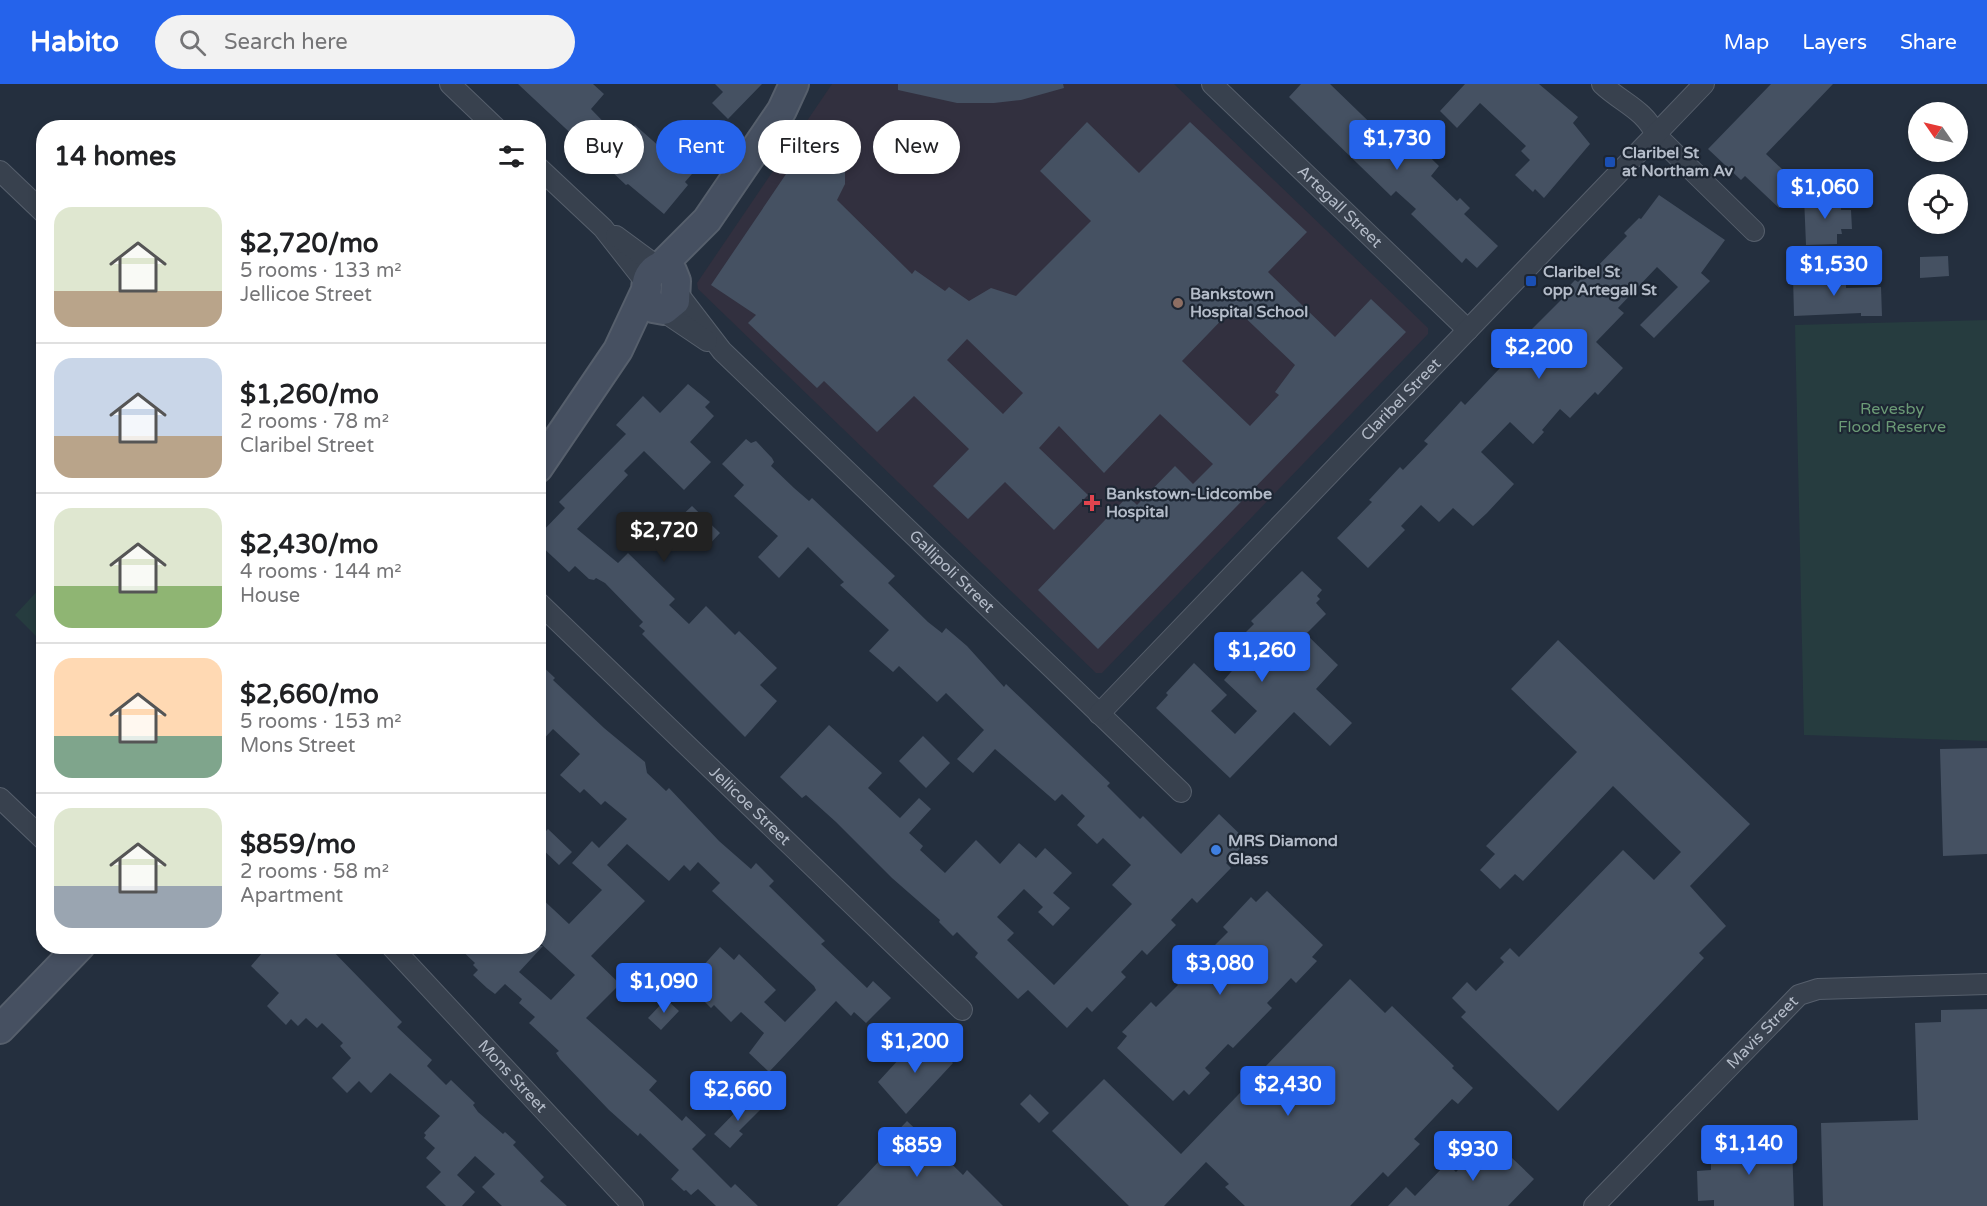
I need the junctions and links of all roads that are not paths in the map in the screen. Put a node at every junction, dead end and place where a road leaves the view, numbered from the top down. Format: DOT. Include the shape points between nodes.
graph roads {
  1 [pos="450,84"];
  2 [pos="794,84"];
  3 [pos="810,84"];
  4 [pos="1212,84"];
  5 [pos="1704,84"];
  6 [pos="1609,91"];
  7 [pos="782,110"];
  8 [pos="488,120"];
  9 [pos="1656,135"];
  10 [pos="0,171"];
  11 [pos="546,175"];
  12 [pos="36,205"];
  13 [pos="1754,231"];
  14 [pos="660,288"];
  15 [pos="1468,330"];
  16 [pos="546,456"];
  17 [pos="546,610"];
  18 [pos="1099,714"];
  19 [pos="1181,792"];
  20 [pos="0,798"];
  21 [pos="36,832"];
  22 [pos="72,954"];
  23 [pos="398,954"];
  24 [pos="1987,984"];
  25 [pos="962,1010"];
  26 [pos="0,1029"];
  27 [pos="633,1206"];
  28 [pos="1594,1206"];
  1 -- 8 [label="street"];
  2 -- 7 [label="street"];
  3 -- 7 [label="street"];
  4 -- 15 [label="street, Artegall Street"];
  5 -- 9 [label="street, Claribel Street"];
  6 -- 9 [label="street" via="1636,107 1649,120"];
  7 -- 14 [label="street"];
  9 -- 13 [label="street"];
  9 -- 15 [label="street, Claribel Street"];
  10 -- 12 [label="street"];
  11 -- 14 [label="street, Gallipoli Street" via="603,228 638,249"];
  14 -- 16 [label="street"];
  14 -- 18 [label="street, Gallipoli Street"];
  15 -- 18 [label="street, Claribel Street"];
  17 -- 25 [label="street, Jellicoe Street"];
  18 -- 19 [label="street, Gallipoli Street"];
  20 -- 21 [label="street"];
  22 -- 26 [label="street"];
  23 -- 27 [label="street, Mons Street"];
  24 -- 28 [label="street, Mavis Street" via="1818,989 1799,996"];
}
